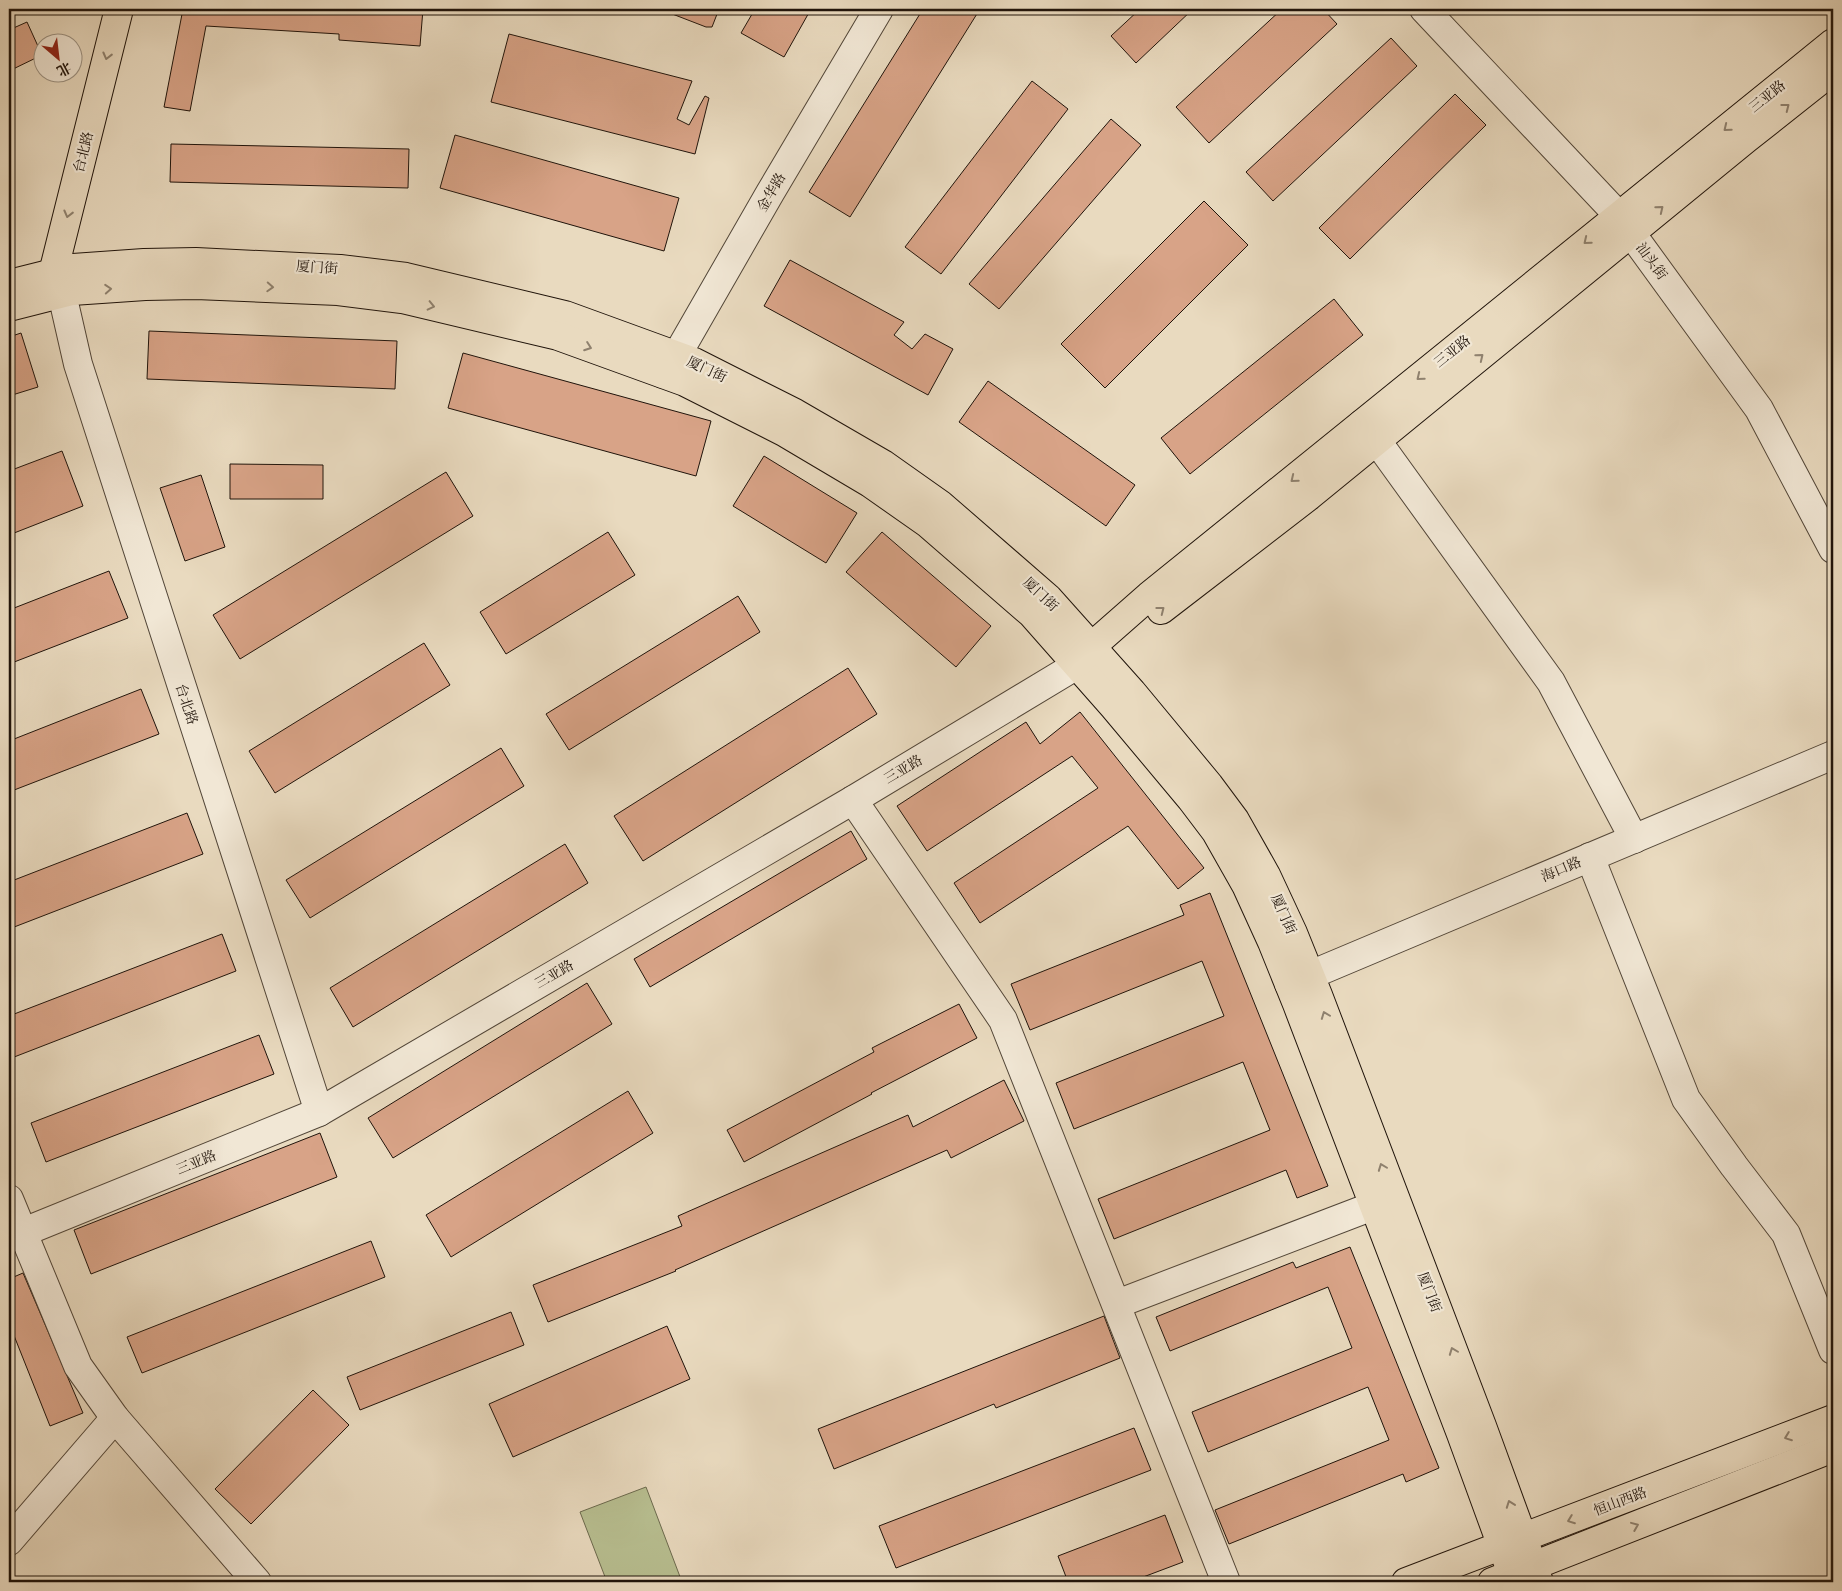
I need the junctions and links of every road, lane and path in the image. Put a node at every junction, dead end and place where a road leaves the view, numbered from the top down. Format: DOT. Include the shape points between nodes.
graph roads {
  1 [pos="119,9"];
  2 [pos="138,9"];
  3 [pos="879,9"];
  4 [pos="1424,9"];
  5 [pos="1833,42"];
  6 [pos="1833,70"];
  7 [pos="1625,224"];
  8 [pos="9,284"];
  9 [pos="63,285"];
  10 [pos="9,307"];
  11 [pos="670,365"];
  12 [pos="1369,432"];
  13 [pos="1833,549"];
  14 [pos="1090,656"];
  15 [pos="1833,755"];
  16 [pos="852,800"];
  17 [pos="1634,838"];
  18 [pos="1590,857"];
  19 [pos="1299,980"];
  20 [pos="319,1112"];
  21 [pos="9,1199"];
  22 [pos="1383,1202"];
  23 [pos="15,1236"];
  24 [pos="1117,1304"];
  25 [pos="1833,1350"];
  26 [pos="115,1418"];
  27 [pos="1833,1419"];
  28 [pos="1833,1448"];
  29 [pos="9,1541"];
  30 [pos="1512,1542"];
  31 [pos="1518,1578"];
  32 [pos="256,1582"];
  33 [pos="1226,1582"];
  34 [pos="1406,1582"];
  1 -- 9 [label="main road, 台北路, one-way"];
  2 -- 9 [label="main road, 台北路"];
  3 -- 11 [label="street, 金华路"];
  4 -- 7 [label="street, 汕头街"];
  5 -- 7 [label="main road, 三亚路, one-way"];
  7 -- 6 [label="main road, 三亚路, one-way"];
  7 -- 12 [label="main road, 三亚路"];
  7 -- 13 [label="street, 汕头街" via="1759,409"];
  8 -- 9 [label="main road, 厦门街"];
  9 -- 10 [label="main road, 厦门街"];
  9 -- 11 [label="main road, 厦门街" via="205,285 338,291 402,299"];
  9 -- 20 [label="street, 台北路" via="78,364"];
  11 -- 14 [label="main road, 厦门街" via="685,382 784,432 870,483 926,523 1032,614"];
  12 -- 14 [label="main road, 三亚路" via="1309,496"];
  12 -- 17 [label="street" via="1551,682"];
  14 -- 16 [label="street, 三亚路"];
  14 -- 19 [label="main road, 厦门街" via="1216,832"];
  15 -- 17 [label="street, 海口路"];
  16 -- 20 [label="street, 三亚路"];
  16 -- 24 [label="street" via="1003,1020"];
  17 -- 18 [label="street, 海口路"];
  18 -- 19 [label="street, 海口路"];
  18 -- 25 [label="street" via="1686,1099 1786,1234"];
  19 -- 22 [label="main road, 厦门街"];
  20 -- 23 [label="street, 三亚路"];
  21 -- 23 [label="street"];
  22 -- 24 [label="street"];
  22 -- 30 [label="main road, 厦门街" via="1461,1434"];
  23 -- 26 [label="street" via="78,1366"];
  24 -- 33 [label="street"];
  26 -- 29 [label="street"];
  26 -- 32 [label="street"];
  27 -- 30 [label="main road, 恒山西路, one-way"];
  31 -- 28 [label="main road, 恒山西路, one-way"];
  30 -- 31 [label="main road, 厦门街"];
  30 -- 34 [label="main road, 恒山西路"];
}
